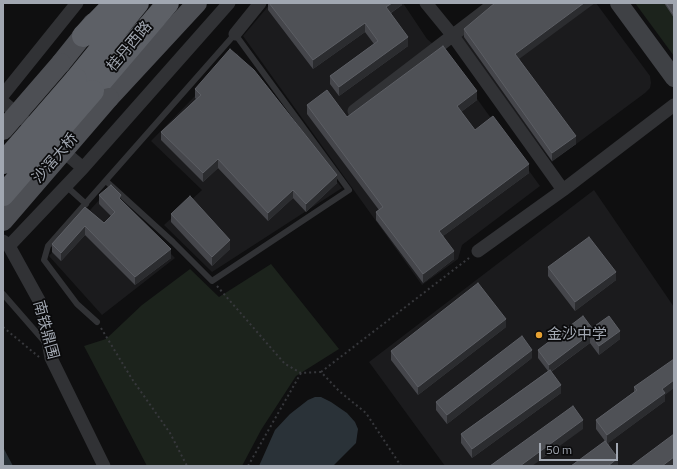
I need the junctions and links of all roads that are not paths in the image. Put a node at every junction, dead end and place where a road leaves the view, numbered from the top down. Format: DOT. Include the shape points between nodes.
graph roads {
  1 [pos="77,3"];
  2 [pos="110,3"];
  3 [pos="115,3"];
  4 [pos="138,3"];
  5 [pos="168,3"];
  6 [pos="197,3"];
  7 [pos="229,3"];
  8 [pos="260,3"];
  9 [pos="426,3"];
  10 [pos="495,3"];
  11 [pos="619,3"];
  12 [pos="236,34"];
  13 [pos="83,36"];
  14 [pos="453,36"];
  15 [pos="674,78"];
  16 [pos="93,89"];
  17 [pos="3,95"];
  18 [pos="3,102"];
  19 [pos="674,105"];
  20 [pos="354,111"];
  21 [pos="3,130"];
  22 [pos="3,163"];
  23 [pos="83,168"];
  24 [pos="106,181"];
  25 [pos="66,186"];
  26 [pos="563,190"];
  27 [pos="3,195"];
  28 [pos="86,204"];
  29 [pos="3,221"];
  30 [pos="6,243"];
  31 [pos="478,251"];
  32 [pos="3,294"];
  33 [pos="97,322"];
  34 [pos="51,358"];
  35 [pos="104,466"];
  1 -- 17 [label="street"];
  2 -- 13 [label="main road"];
  3 -- 13 [label="highway"];
  4 -- 16 [label="highway, 桂丹西路"];
  5 -- 16 [label="highway, 桂丹西路"];
  6 -- 16 [label="main road"];
  7 -- 23 [label="street"];
  8 -- 12 [label="street"];
  9 -- 14 [label="street"];
  10 -- 14 [label="street"];
  11 -- 15 [label="street"];
  12 -- 24 [label="lane"];
  12 -- 24 [label="lane" via="349,190 212,281"];
  13 -- 21 [label="main road, bridge"];
  14 -- 20 [label="street"];
  14 -- 26 [label="street"];
  16 -- 22 [label="highway, bridge"];
  16 -- 27 [label="highway, 沙滘大桥, bridge"];
  16 -- 29 [label="main road, 沙滘大桥, bridge"];
  18 -- 23 [label="street"];
  19 -- 26 [label="street"];
  23 -- 25 [label="street"];
  24 -- 28 [label="lane"];
  25 -- 28 [label="lane"];
  25 -- 30 [label="street"];
  26 -- 31 [label="street"];
  28 -- 33 [label="lane" via="48,246 44,260 77,304"];
  30 -- 34 [label="street, 南铁鼎围" via="41,304"];
  32 -- 34 [label="lane" via="42,336"];
  34 -- 35 [label="street, 南铁鼎围"];
}
